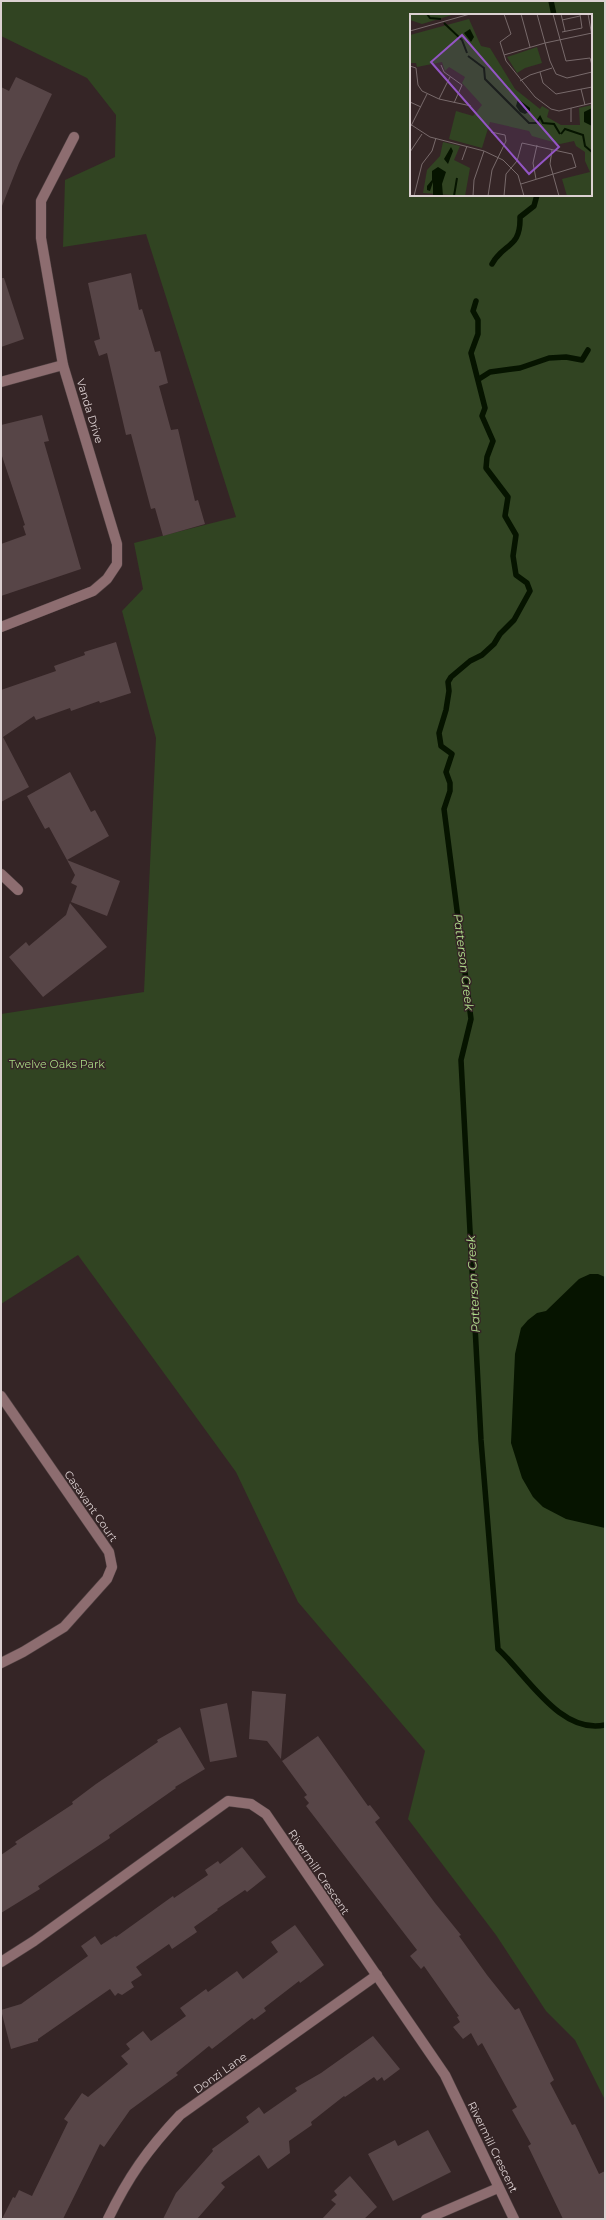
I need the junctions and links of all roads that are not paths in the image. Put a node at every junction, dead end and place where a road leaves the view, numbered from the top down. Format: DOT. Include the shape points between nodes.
graph roads {
  1 [pos="74,137"];
  2 [pos="64,365"];
  3 [pos="1,382"];
  4 [pos="1,627"];
  5 [pos="1,874"];
  6 [pos="18,890"];
  7 [pos="1,1396"];
  8 [pos="1,1663"];
  9 [pos="1,1962"];
  10 [pos="377,1975"];
  11 [pos="498,2188"];
  12 [pos="108,2219"];
  13 [pos="426,2219"];
  14 [pos="514,2219"];
  1 -- 2 [label="street, Vanda Drive" via="41,201 41,238"];
  2 -- 3 [label="street"];
  2 -- 4 [label="street, Vanda Drive" via="117,544 117,564 93,591"];
  5 -- 6 [label="street"];
  7 -- 8 [label="street, Casavant Court" via="109,1552 112,1567 107,1579 64,1627"];
  9 -- 10 [label="street, Rivermill Crescent" via="40,1937 228,1801 251,1804 266,1814"];
  10 -- 11 [label="street, Rivermill Crescent" via="445,2075"];
  10 -- 12 [label="street, Donzi Lane" via="180,2115 153,2144 122,2189"];
  11 -- 13 [label="street"];
  11 -- 14 [label="street, Rivermill Crescent"];
}
